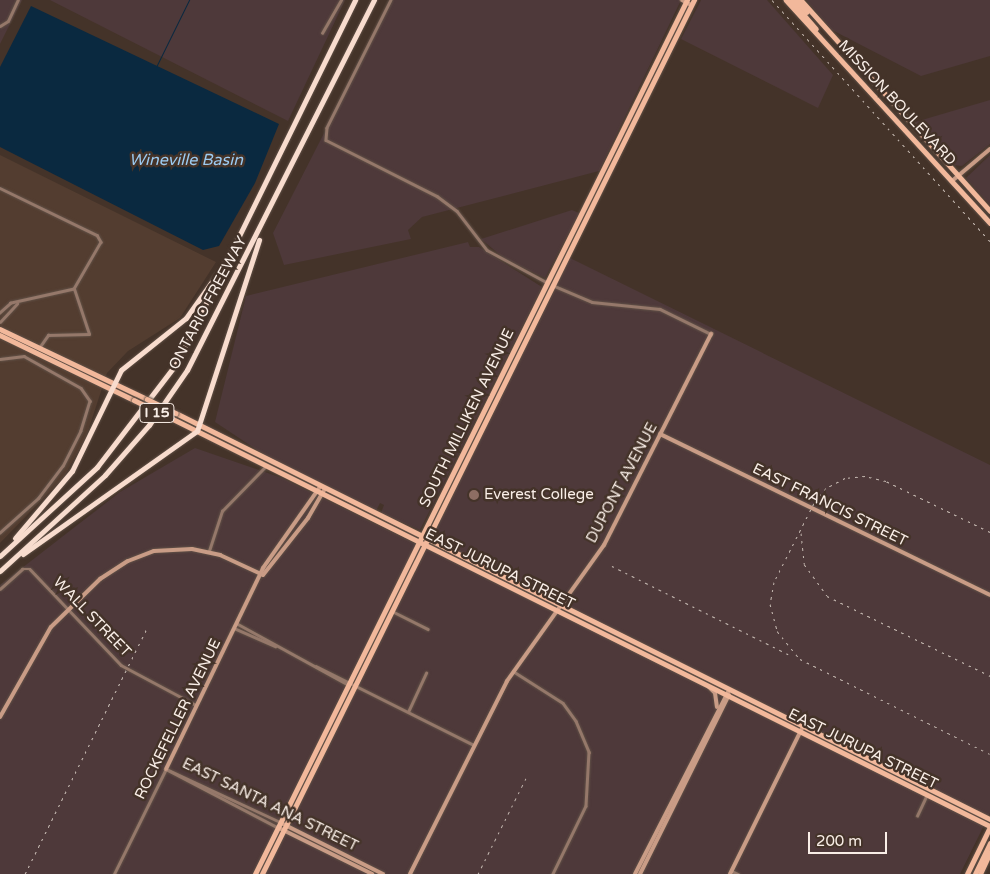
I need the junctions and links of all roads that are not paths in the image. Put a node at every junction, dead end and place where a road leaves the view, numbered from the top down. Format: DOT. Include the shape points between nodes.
graph roads {
  1 [pos="18,0"];
  2 [pos="340,0"];
  3 [pos="356,0"];
  4 [pos="374,0"];
  5 [pos="390,0"];
  6 [pos="694,0"];
  7 [pos="786,0"];
  8 [pos="791,0"];
  9 [pos="796,0"];
  10 [pos="801,0"];
  11 [pos="685,1"];
  12 [pos="692,6"];
  13 [pos="0,26"];
  14 [pos="823,26"];
  15 [pos="322,33"];
  16 [pos="891,115"];
  17 [pos="628,128"];
  18 [pos="990,149"];
  19 [pos="958,176"];
  20 [pos="952,181"];
  21 [pos="0,188"];
  22 [pos="990,211"];
  23 [pos="990,222"];
  24 [pos="261,231"];
  25 [pos="234,251"];
  26 [pos="548,283"];
  27 [pos="553,286"];
  28 [pos="74,289"];
  29 [pos="17,304"];
  30 [pos="0,313"];
  31 [pos="0,322"];
  32 [pos="0,329"];
  33 [pos="711,334"];
  34 [pos="0,335"];
  35 [pos="39,348"];
  36 [pos="0,358"];
  37 [pos="113,382"];
  38 [pos="110,388"];
  39 [pos="200,425"];
  40 [pos="197,431"];
  41 [pos="660,434"];
  42 [pos="264,466"];
  43 [pos="322,488"];
  44 [pos="320,494"];
  45 [pos="0,533"];
  46 [pos="422,537"];
  47 [pos="428,540"];
  48 [pos="419,543"];
  49 [pos="425,546"];
  50 [pos="209,551"];
  51 [pos="1,554"];
  52 [pos="10,562"];
  53 [pos="0,571"];
  54 [pos="263,575"];
  55 [pos="0,589"];
  56 [pos="990,595"];
  57 [pos="67,609"];
  58 [pos="558,609"];
  59 [pos="392,611"];
  60 [pos="238,624"];
  61 [pos="236,629"];
  62 [pos="428,629"];
  63 [pos="277,646"];
  64 [pos="513,671"];
  65 [pos="426,673"];
  66 [pos="350,683"];
  67 [pos="355,685"];
  68 [pos="707,685"];
  69 [pos="727,693"];
  70 [pos="198,706"];
  71 [pos="716,711"];
  72 [pos="408,712"];
  73 [pos="0,717"];
  74 [pos="803,726"];
  75 [pos="800,732"];
  76 [pos="474,745"];
  77 [pos="837,751"];
  78 [pos="866,758"];
  79 [pos="166,769"];
  80 [pos="875,770"];
  81 [pos="907,778"];
  82 [pos="926,795"];
  83 [pos="916,816"];
  84 [pos="990,819"];
  85 [pos="990,826"];
  86 [pos="282,827"];
  87 [pos="990,844"];
  88 [pos="990,853"];
  89 [pos="731,872"];
  90 [pos="114,874"];
  91 [pos="255,874"];
  92 [pos="262,874"];
  93 [pos="372,874"];
  94 [pos="383,874"];
  95 [pos="410,874"];
  96 [pos="553,874"];
  97 [pos="635,874"];
  98 [pos="640,874"];
  99 [pos="738,874"];
  100 [pos="967,874"];
  101 [pos="975,874"];
  102 [pos="980,874"];
  1 -- 13 [label="street" via="8,21"];
  2 -- 15 [label="street"];
  3 -- 25 [label="highway, ONTARIO FREEWAY / I 15"];
  4 -- 24 [label="highway, ONTARIO FREEWAY / I 15"];
  5 -- 26 [label="street" via="325,137 442,198 487,250"];
  6 -- 12 [label="main road, SOUTH MILLIKEN AVENUE"];
  7 -- 16 [label="main road, MISSION BOULEVARD"];
  8 -- 16 [label="main road"];
  9 -- 14 [label="main road"];
  10 -- 14 [label="main road, MISSION BOULEVARD"];
  11 -- 12 [label="street"];
  11 -- 17 [label="main road, SOUTH MILLIKEN AVENUE"];
  12 -- 17 [label="main road, SOUTH MILLIKEN AVENUE"];
  14 -- 19 [label="main road, MISSION BOULEVARD"];
  16 -- 20 [label="main road, MISSION BOULEVARD"];
  17 -- 26 [label="main road, SOUTH MILLIKEN AVENUE"];
  17 -- 27 [label="main road, SOUTH MILLIKEN AVENUE"];
  18 -- 19 [label="street"];
  19 -- 20 [label="street"];
  19 -- 22 [label="main road, MISSION BOULEVARD"];
  20 -- 23 [label="main road, MISSION BOULEVARD"];
  21 -- 28 [label="street" via="101,240"];
  24 -- 39 [label="highway"];
  24 -- 52 [label="highway, ONTARIO FREEWAY / I 15" via="201,348 149,425 105,475"];
  25 -- 37 [label="highway" via="186,318 129,361"];
  25 -- 51 [label="highway, ONTARIO FREEWAY / I 15" via="189,341 139,417 97,467"];
  26 -- 27 [label="street"];
  26 -- 46 [label="main road, SOUTH MILLIKEN AVENUE"];
  27 -- 33 [label="street" via="592,302 660,310"];
  27 -- 47 [label="main road, SOUTH MILLIKEN AVENUE"];
  28 -- 29 [label="street"];
  28 -- 35 [label="street" via="89,334 48,334"];
  29 -- 30 [label="street" via="11,303"];
  29 -- 31 [label="street"];
  32 -- 35 [label="main road, EAST JURUPA STREET"];
  33 -- 41 [label="street, DUPONT AVENUE"];
  34 -- 38 [label="main road, EAST JURUPA STREET"];
  35 -- 37 [label="main road, EAST JURUPA STREET"];
  36 -- 45 [label="street" via="24,356 81,388 90,401 81,431 63,466 38,498"];
  37 -- 38 [label="highway"];
  37 -- 39 [label="main road, EAST JURUPA STREET, bridge"];
  38 -- 40 [label="main road, EAST JURUPA STREET, bridge"];
  38 -- 51 [label="highway" via="72,470"];
  39 -- 40 [label="highway"];
  39 -- 43 [label="main road, EAST JURUPA STREET"];
  40 -- 42 [label="main road, EAST JURUPA STREET"];
  40 -- 52 [label="highway"];
  41 -- 56 [label="street, EAST FRANCIS STREET"];
  41 -- 58 [label="street, DUPONT AVENUE" via="603,546"];
  42 -- 44 [label="main road, EAST JURUPA STREET"];
  42 -- 50 [label="street" via="222,511"];
  43 -- 44 [label="street, ROCKEFELLER AVENUE"];
  43 -- 46 [label="main road, EAST JURUPA STREET"];
  44 -- 48 [label="main road, EAST JURUPA STREET"];
  44 -- 54 [label="street, ROCKEFELLER AVENUE" via="273,551"];
  46 -- 47 [label="main road, EAST JURUPA STREET"];
  46 -- 48 [label="main road, SOUTH MILLIKEN AVENUE"];
  47 -- 49 [label="main road, SOUTH MILLIKEN AVENUE"];
  47 -- 58 [label="main road, EAST JURUPA STREET"];
  48 -- 49 [label="main road, EAST JURUPA STREET"];
  48 -- 66 [label="main road, SOUTH MILLIKEN AVENUE"];
  49 -- 58 [label="main road, EAST JURUPA STREET"];
  49 -- 59 [label="main road, SOUTH MILLIKEN AVENUE"];
  50 -- 54 [label="street"];
  50 -- 57 [label="street" via="173,548 138,556 106,574"];
  52 -- 53 [label="highway, ONTARIO FREEWAY / I 15"];
  54 -- 60 [label="street, ROCKEFELLER AVENUE"];
  55 -- 57 [label="street, WALL STREET" via="27,568"];
  57 -- 70 [label="street, WALL STREET" via="121,665"];
  57 -- 73 [label="street" via="35,649"];
  58 -- 64 [label="street, DUPONT AVENUE"];
  58 -- 68 [label="main road, EAST JURUPA STREET"];
  58 -- 69 [label="main road, EAST JURUPA STREET"];
  59 -- 62 [label="street"];
  59 -- 67 [label="main road, SOUTH MILLIKEN AVENUE"];
  60 -- 61 [label="street, ROCKEFELLER AVENUE"];
  60 -- 63 [label="street"];
  61 -- 63 [label="street"];
  61 -- 70 [label="street, ROCKEFELLER AVENUE"];
  63 -- 66 [label="street"];
  64 -- 76 [label="street, DUPONT AVENUE"];
  64 -- 96 [label="street" via="563,703 589,752 586,806"];
  65 -- 72 [label="street"];
  66 -- 67 [label="street"];
  66 -- 86 [label="main road, SOUTH MILLIKEN AVENUE"];
  67 -- 72 [label="street"];
  67 -- 86 [label="main road, SOUTH MILLIKEN AVENUE"];
  68 -- 69 [label="main road, EAST JURUPA STREET"];
  68 -- 71 [label="street" via="717,699"];
  69 -- 71 [label="street"];
  69 -- 74 [label="main road, EAST JURUPA STREET"];
  69 -- 75 [label="main road, EAST JURUPA STREET"];
  69 -- 98 [label="street"];
  70 -- 79 [label="street, ROCKEFELLER AVENUE"];
  71 -- 97 [label="street"];
  72 -- 76 [label="street"];
  74 -- 75 [label="street"];
  74 -- 78 [label="main road, EAST JURUPA STREET"];
  75 -- 77 [label="main road, EAST JURUPA STREET"];
  75 -- 89 [label="street"];
  76 -- 95 [label="street, DUPONT AVENUE"];
  77 -- 78 [label="main road"];
  77 -- 80 [label="main road, EAST JURUPA STREET"];
  78 -- 81 [label="main road, EAST JURUPA STREET"];
  79 -- 86 [label="street, EAST SANTA ANA STREET"];
  79 -- 86 [label="street, EAST SANTA ANA STREET"];
  79 -- 90 [label="street, ROCKEFELLER AVENUE"];
  80 -- 81 [label="main road"];
  80 -- 82 [label="main road, EAST JURUPA STREET"];
  81 -- 84 [label="main road, EAST JURUPA STREET"];
  82 -- 83 [label="street"];
  82 -- 85 [label="main road, EAST JURUPA STREET"];
  85 -- 100 [label="main road"];
  86 -- 91 [label="main road, SOUTH MILLIKEN AVENUE"];
  86 -- 92 [label="main road, SOUTH MILLIKEN AVENUE"];
  86 -- 93 [label="street, EAST SANTA ANA STREET"];
  86 -- 94 [label="street, EAST SANTA ANA STREET"];
  87 -- 101 [label="main road"];
  88 -- 102 [label="main road"];
  89 -- 99 [label="street"];
}
